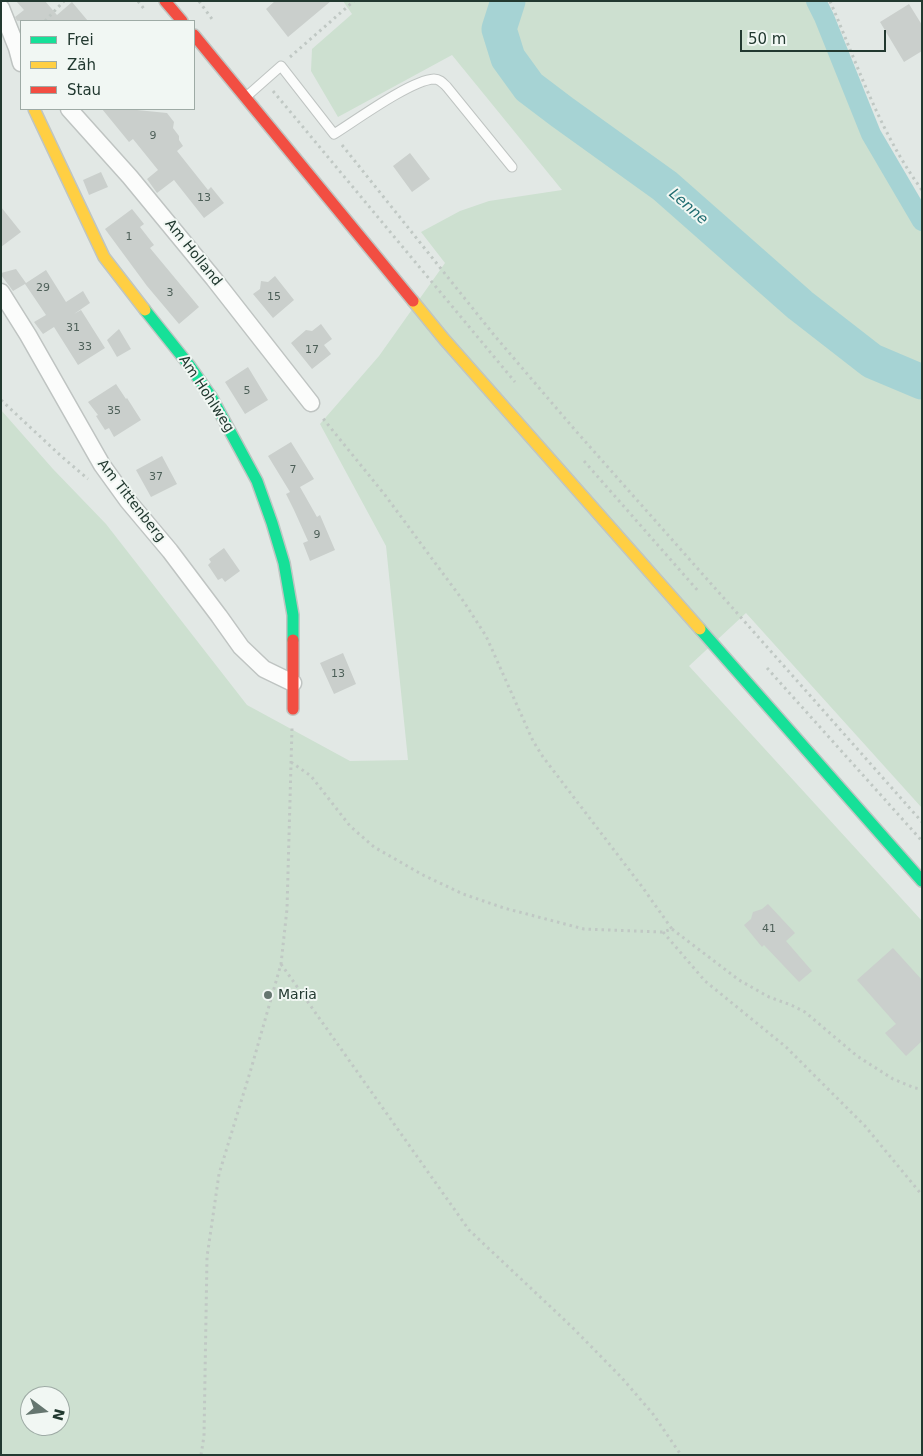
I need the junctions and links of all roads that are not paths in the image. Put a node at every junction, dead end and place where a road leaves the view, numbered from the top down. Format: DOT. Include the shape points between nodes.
graph roads {
  1 [pos="165,1"];
  2 [pos="1,8"];
  3 [pos="181,20"];
  4 [pos="195,37"];
  5 [pos="20,55"];
  6 [pos="244,98"];
  7 [pos="34,110"];
  8 [pos="70,110"];
  9 [pos="512,167"];
  10 [pos="1,292"];
  11 [pos="311,403"];
  12 [pos="293,683"];
  13 [pos="293,709"];
  14 [pos="922,881"];
  1 -- 3 [label="main road"];
  2 -- 5 [label="street"];
  4 -- 6 [label="main road"];
  6 -- 9 [label="lane" via="280,66 334,134 404,90 428,80 438,80"];
  6 -- 14 [label="main road" via="438,333"];
  7 -- 12 [label="main road, Am Hohlweg" via="104,257 212,398 257,481 284,564 293,615"];
  8 -- 11 [label="street, Am Holland" via="130,176"];
  10 -- 12 [label="street, Am Tittenberg" via="102,464 128,502 170,551 241,647 264,669"];
  12 -- 13 [label="main road, Am Hohlweg"];
}
